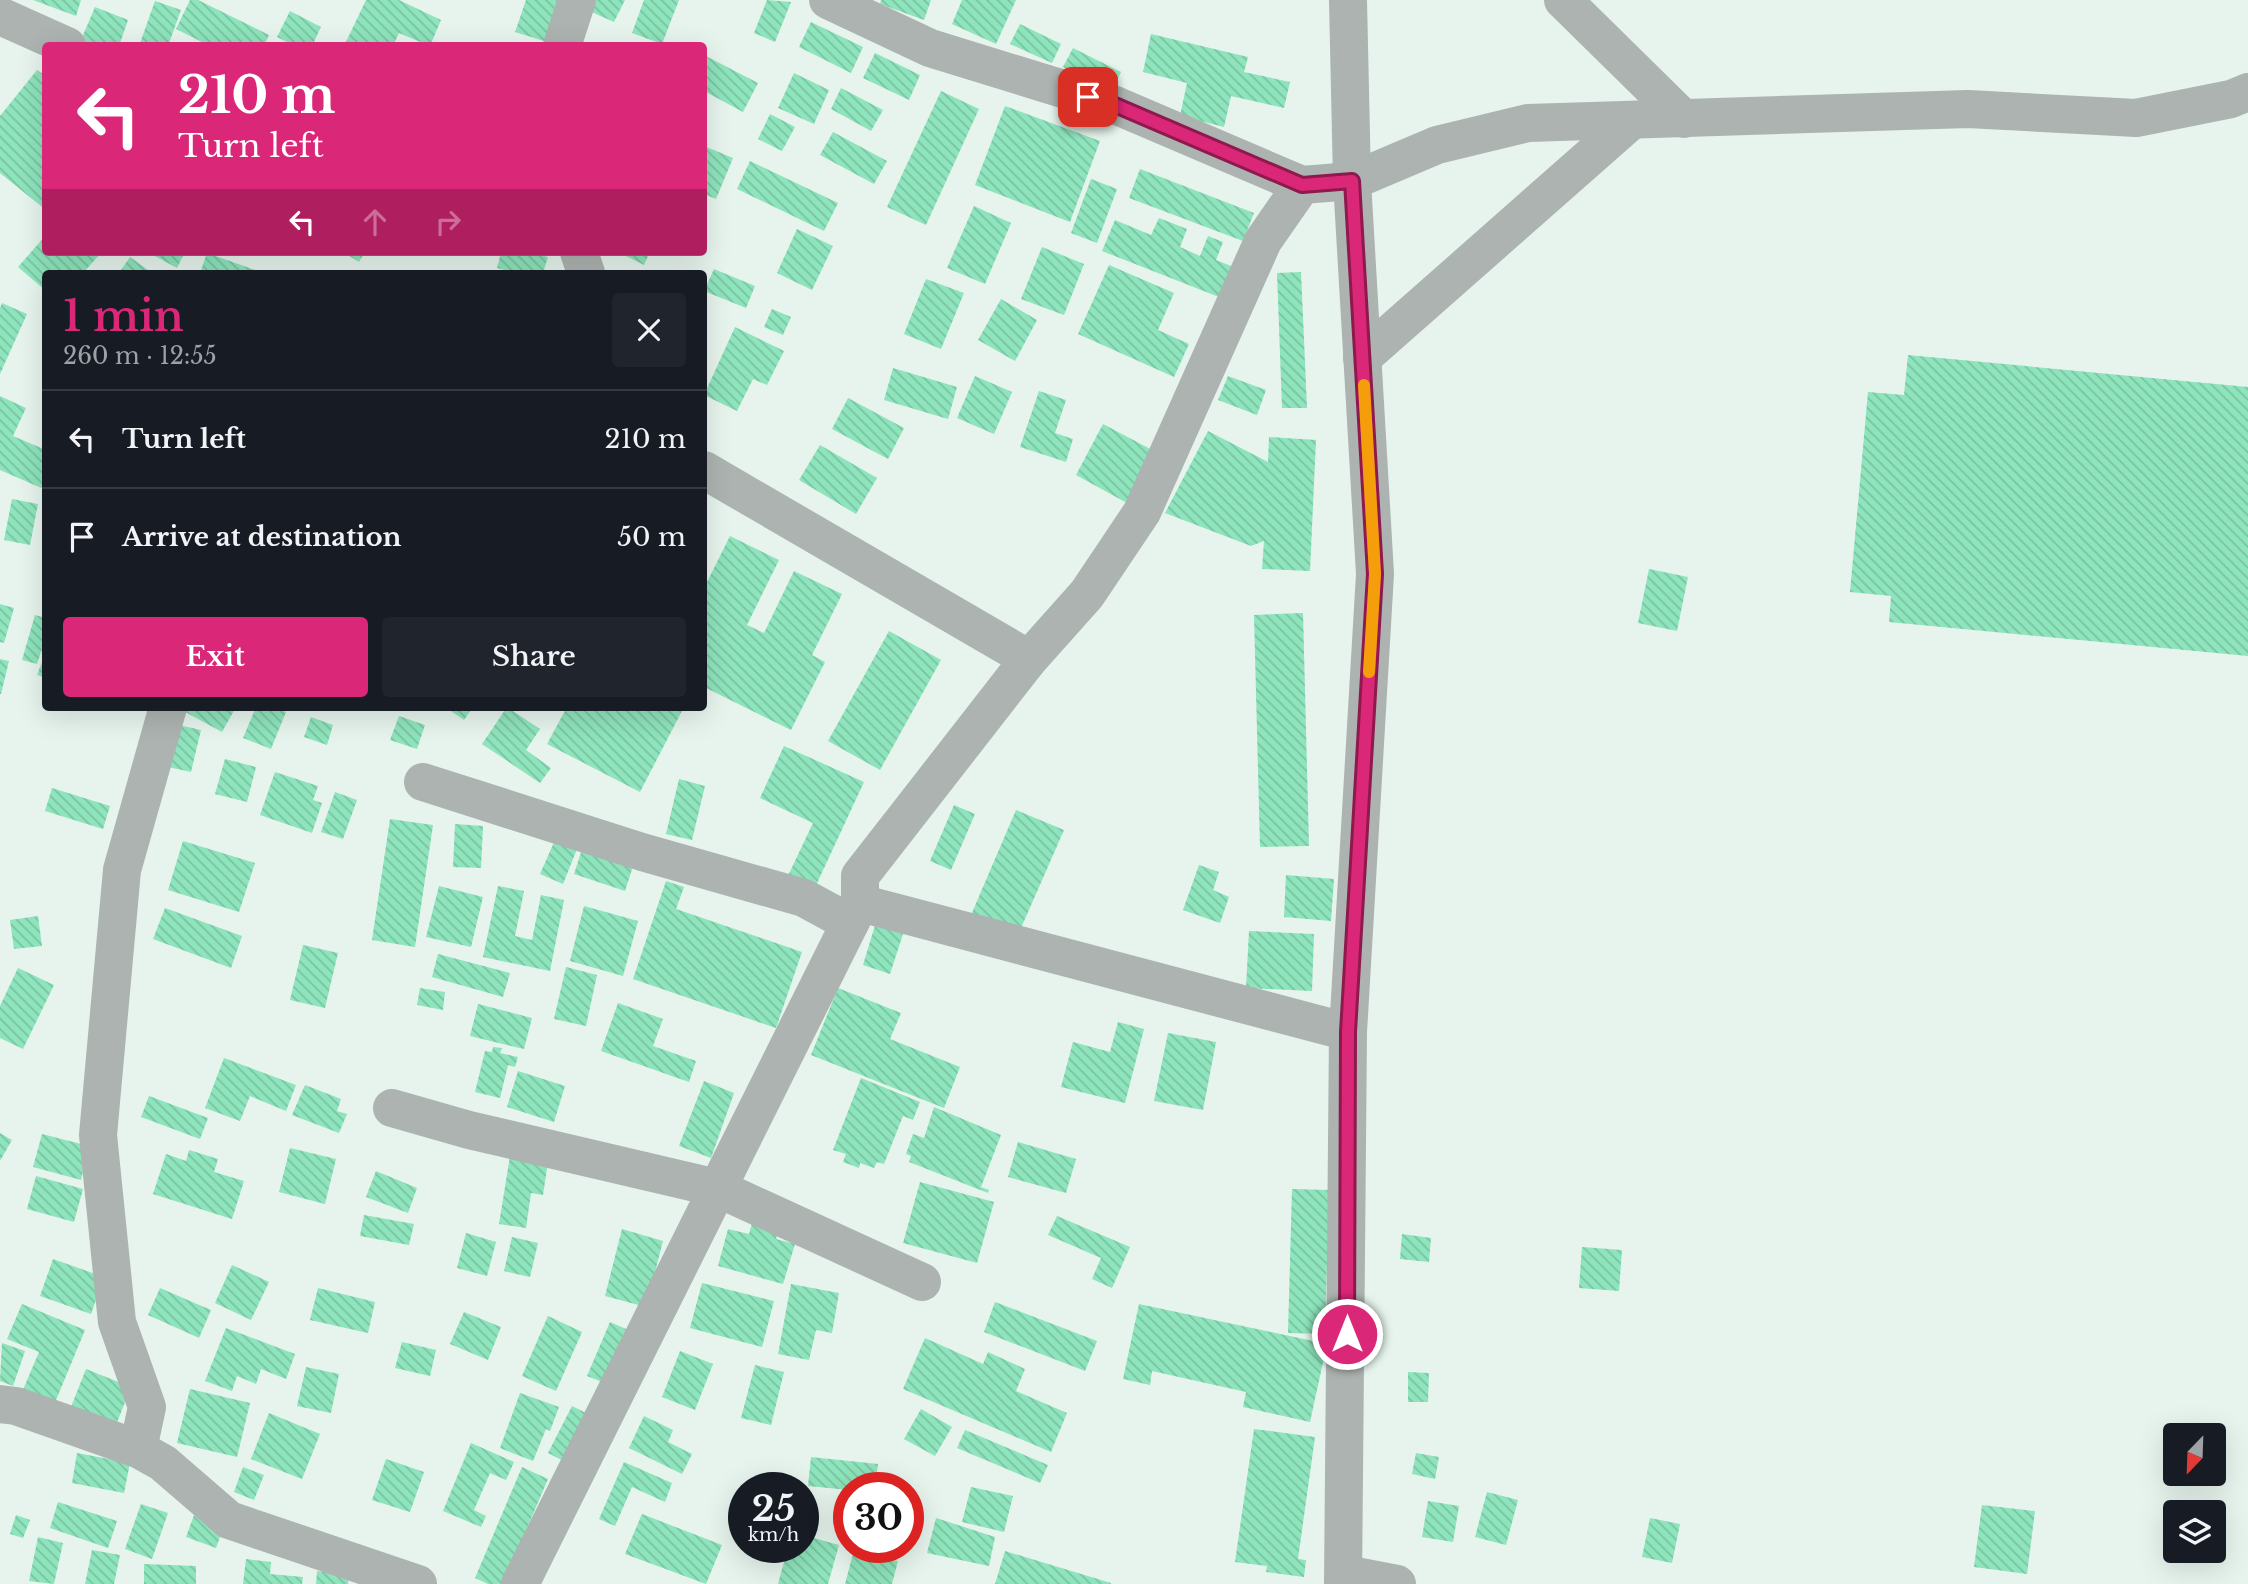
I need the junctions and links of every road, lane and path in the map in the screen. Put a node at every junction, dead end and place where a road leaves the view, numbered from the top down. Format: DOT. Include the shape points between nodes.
graph roads {
  1 [pos="578,0"];
  2 [pos="828,0"];
  3 [pos="1348,0"];
  4 [pos="1563,0"];
  5 [pos="0,16"];
  6 [pos="58,42"];
  7 [pos="563,42"];
  8 [pos="2248,92"];
  9 [pos="1684,118"];
  10 [pos="1632,120"];
  11 [pos="1352,181"];
  12 [pos="1302,185"];
  13 [pos="1362,358"];
  14 [pos="707,472"];
  15 [pos="1029,659"];
  16 [pos="167,711"];
  17 [pos="424,782"];
  18 [pos="855,913"];
  19 [pos="1348,1032"];
  20 [pos="392,1108"];
  21 [pos="717,1188"];
  22 [pos="922,1282"];
  23 [pos="0,1404"];
  24 [pos="138,1449"];
  25 [pos="1344,1579"];
  26 [pos="418,1584"];
  27 [pos="520,1584"];
  28 [pos="1397,1584"];
  1 -- 7 [label="street"];
  2 -- 12 [label="street" via="930,48 1115,105"];
  3 -- 11 [label="street"];
  4 -- 9 [label="street"];
  5 -- 6 [label="street"];
  8 -- 9 [label="street" via="2136,118 1968,109"];
  9 -- 10 [label="street"];
  10 -- 11 [label="street" via="1528,123 1437,145"];
  10 -- 13 [label="street"];
  11 -- 12 [label="street"];
  11 -- 13 [label="street"];
  12 -- 15 [label="street" via="1263,241 1142,512 1087,594"];
  13 -- 19 [label="street" via="1375,574"];
  14 -- 15 [label="street"];
  15 -- 18 [label="street" via="860,876"];
  16 -- 24 [label="street" via="122,870 98,1135 117,1322 147,1407"];
  17 -- 18 [label="street" via="642,852"];
  18 -- 19 [label="street"];
  18 -- 21 [label="street"];
  19 -- 25 [label="street"];
  20 -- 21 [label="street"];
  21 -- 22 [label="street"];
  21 -- 27 [label="street"];
  23 -- 24 [label="street"];
  24 -- 26 [label="street" via="163,1463 229,1520"];
  25 -- 28 [label="street"];
}
